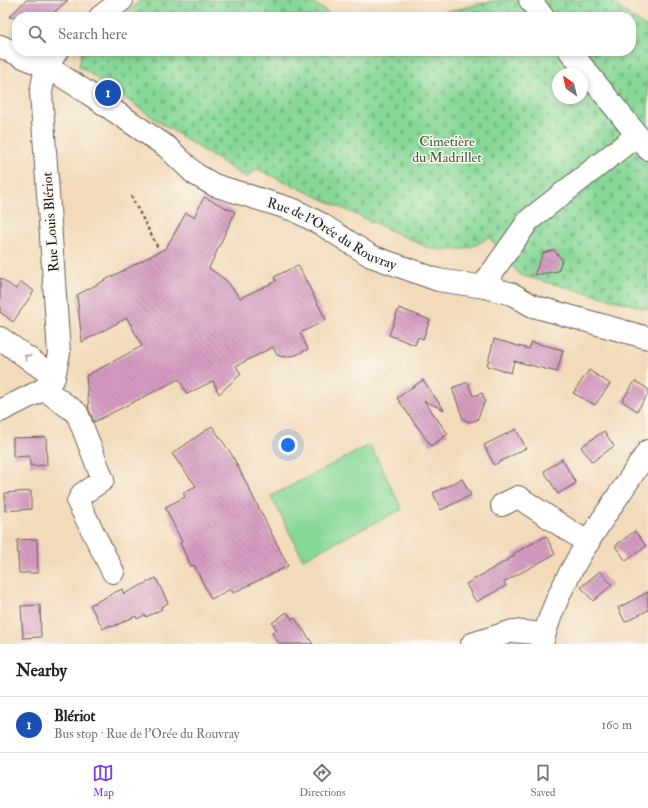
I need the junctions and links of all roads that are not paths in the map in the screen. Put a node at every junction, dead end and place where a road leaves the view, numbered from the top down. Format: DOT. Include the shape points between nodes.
graph roads {
  1 [pos="122,0"];
  2 [pos="530,0"];
  3 [pos="106,12"];
  4 [pos="539,12"];
  5 [pos="0,46"];
  6 [pos="12,49"];
  7 [pos="40,56"];
  8 [pos="574,56"];
  9 [pos="52,59"];
  10 [pos="642,142"];
  11 [pos="485,287"];
  12 [pos="0,338"];
  13 [pos="648,338"];
  14 [pos="49,383"];
  15 [pos="0,411"];
  16 [pos="648,452"];
  17 [pos="502,505"];
  18 [pos="588,543"];
  19 [pos="113,572"];
  20 [pos="543,639"];
  21 [pos="472,644"];
  1 -- 3 [label="street"];
  2 -- 4 [label="street"];
  5 -- 6 [label="street, Rue de l'Orée du Rouvray"];
  7 -- 9 [label="street, Rue de l'Orée du Rouvray"];
  8 -- 10 [label="street"];
  9 -- 11 [label="street, Rue de l'Orée du Rouvray" via="85,91 167,148 195,174 214,185 294,210 371,256 438,280"];
  9 -- 14 [label="street, Rue Louis Blériot" via="42,92 59,353"];
  10 -- 11 [label="street" via="529,220 488,278"];
  11 -- 13 [label="street, Rue de l'Orée du Rouvray" via="512,294 540,308"];
  14 -- 12 [label="street, one-way"];
  14 -- 15 [label="street"];
  14 -- 19 [label="street" via="77,413 103,480 82,494 78,502"];
  16 -- 18 [label="street"];
  17 -- 18 [label="street" via="518,497"];
  18 -- 20 [label="street" via="557,597"];
  20 -- 21 [label="street" via="513,631"];
}
